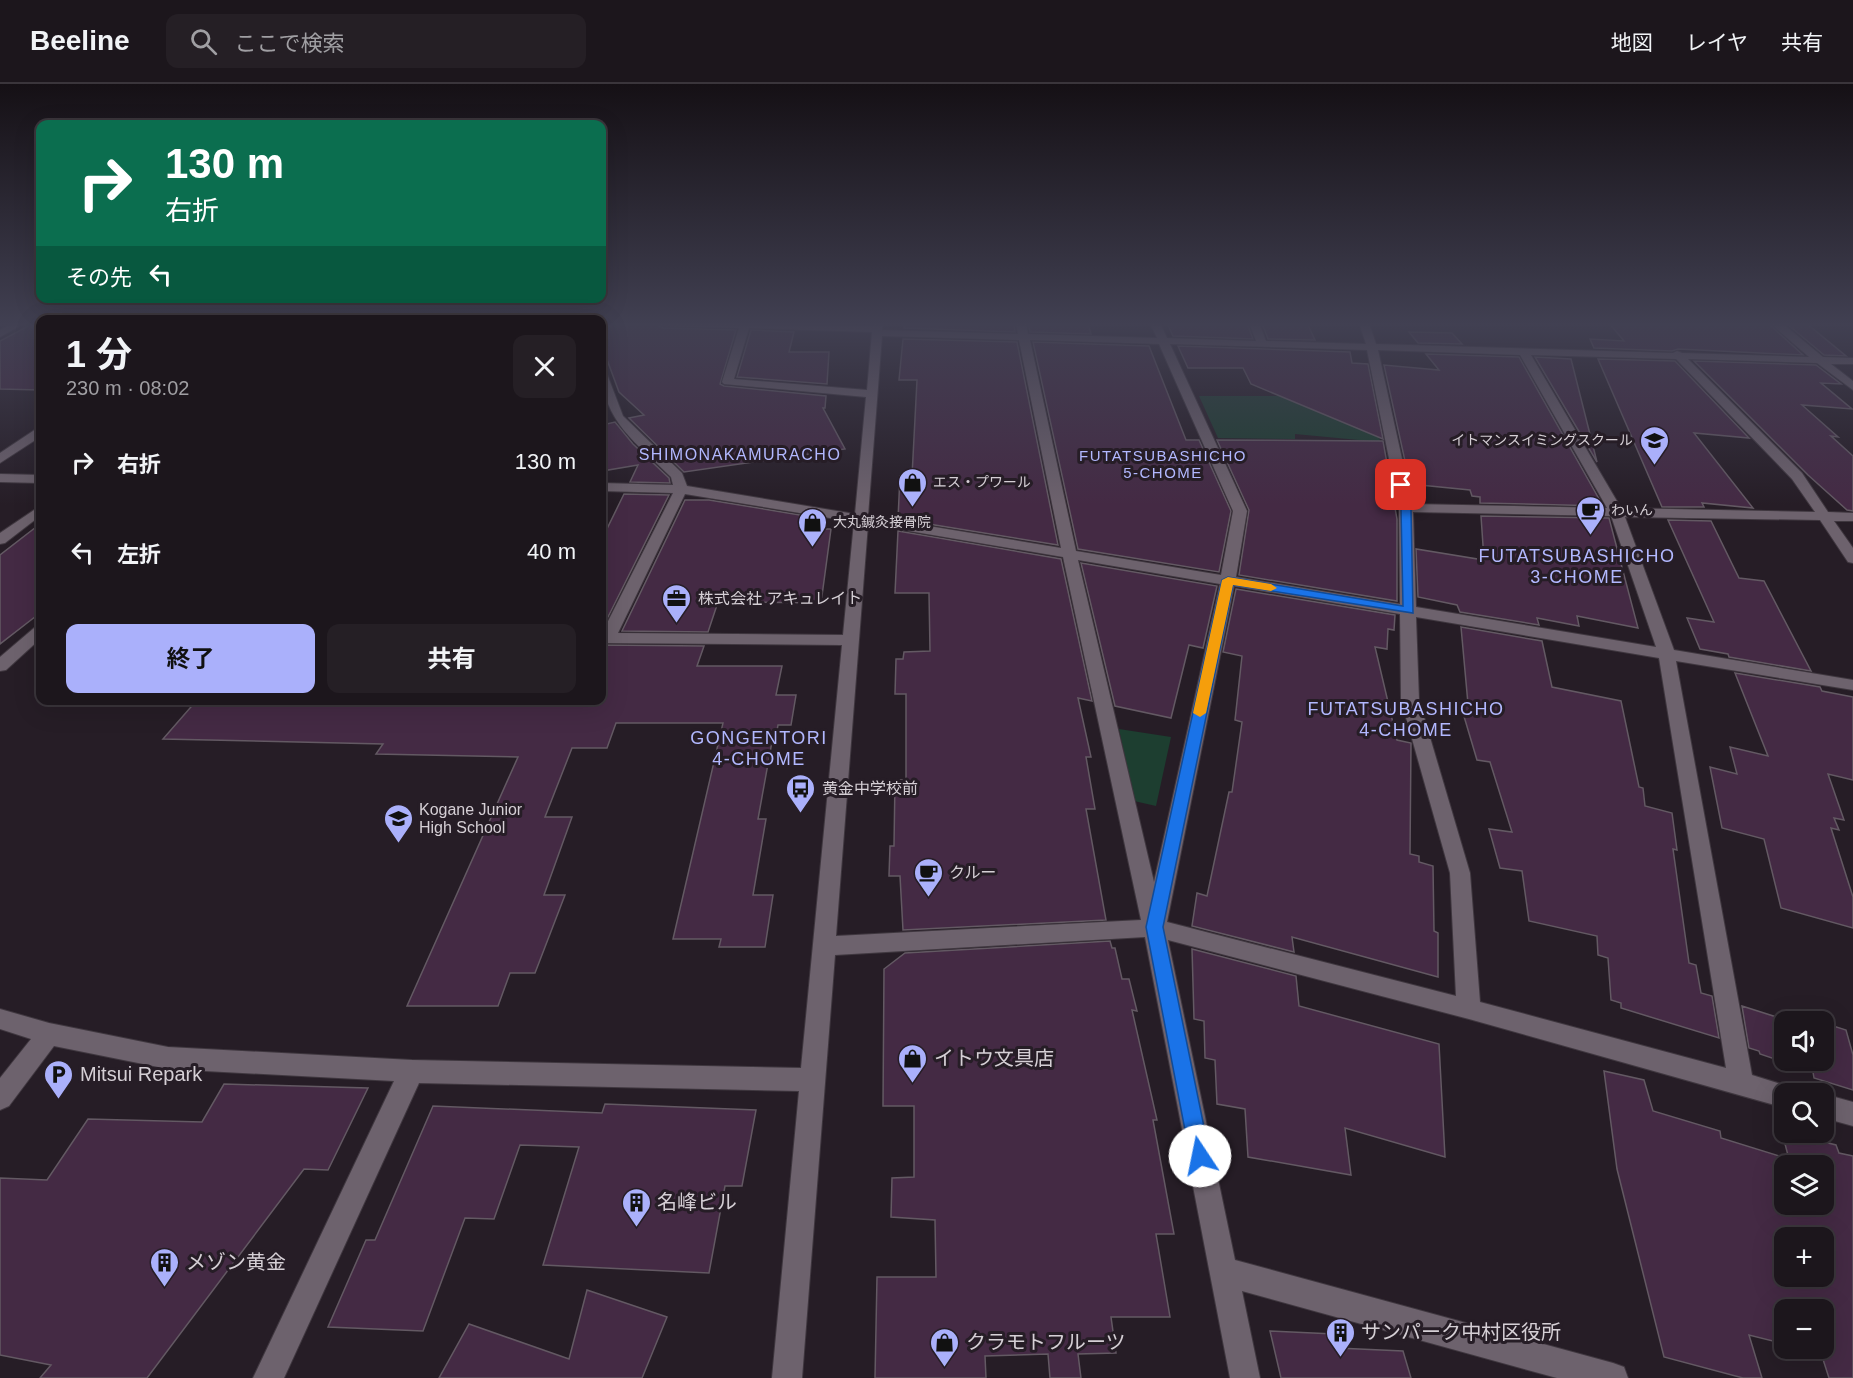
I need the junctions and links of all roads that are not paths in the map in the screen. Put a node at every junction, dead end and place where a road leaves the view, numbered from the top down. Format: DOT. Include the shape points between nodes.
graph roads {
  1 [pos="745,383"];
  2 [pos="873,383"];
  3 [pos="1033,383"];
  4 [pos="1183,383"];
  5 [pos="1380,383"];
  6 [pos="1542,383"];
  7 [pos="1706,383"];
  8 [pos="606,385"];
  9 [pos="872,394"];
  10 [pos="36,435"];
  11 [pos="0,459"];
  12 [pos="0,478"];
  13 [pos="36,479"];
  14 [pos="606,487"];
  15 [pos="681,489"];
  16 [pos="1406,508"];
  17 [pos="36,513"];
  18 [pos="1617,513"];
  19 [pos="1825,516"];
  20 [pos="1853,517"];
  21 [pos="862,520"];
  22 [pos="0,540"];
  23 [pos="1069,553"];
  24 [pos="1853,559"];
  25 [pos="1228,580"];
  26 [pos="1409,610"];
  27 [pos="36,634"];
  28 [pos="606,636"];
  29 [pos="606,638"];
  30 [pos="851,640"];
  31 [pos="1667,654"];
  32 [pos="0,666"];
  33 [pos="1853,685"];
  34 [pos="1154,927"];
  35 [pos="824,946"];
  36 [pos="1469,1009"];
  37 [pos="0,1019"];
  38 [pos="50,1034"];
  39 [pos="412,1071"];
  40 [pos="812,1080"];
  41 [pos="1741,1084"];
  42 [pos="1774,1093"];
  43 [pos="0,1098"];
  44 [pos="1834,1109"];
  45 [pos="1853,1114"];
  46 [pos="1222,1271"];
  47 [pos="268,1378"];
  48 [pos="787,1378"];
  49 [pos="1245,1378"];
  50 [pos="1614,1378"];
  1 -- 9 [label="street"];
  2 -- 9 [label="street"];
  3 -- 23 [label="street"];
  4 -- 25 [label="street" via="1240,511"];
  5 -- 16 [label="street"];
  6 -- 18 [label="street"];
  7 -- 19 [label="street" via="1797,476"];
  8 -- 15 [label="street" via="618,417 677,476"];
  9 -- 21 [label="street"];
  10 -- 11 [label="street"];
  12 -- 13 [label="street"];
  14 -- 15 [label="street"];
  15 -- 21 [label="street"];
  15 -- 28 [label="street"];
  16 -- 18 [label="street"];
  16 -- 26 [label="street"];
  17 -- 22 [label="street"];
  18 -- 19 [label="street"];
  18 -- 31 [label="street"];
  19 -- 20 [label="street"];
  19 -- 24 [label="street"];
  21 -- 23 [label="street"];
  21 -- 30 [label="street"];
  23 -- 25 [label="street"];
  23 -- 34 [label="street"];
  25 -- 26 [label="street"];
  25 -- 34 [label="street"];
  26 -- 31 [label="street"];
  26 -- 36 [label="street" via="1410,700 1460,873"];
  27 -- 32 [label="street"];
  29 -- 30 [label="street"];
  30 -- 35 [label="street"];
  31 -- 33 [label="street"];
  31 -- 41 [label="street"];
  34 -- 35 [label="street"];
  34 -- 36 [label="street"];
  34 -- 46 [label="street"];
  35 -- 40 [label="street"];
  36 -- 41 [label="street"];
  37 -- 38 [label="street"];
  38 -- 39 [label="street" via="168,1058"];
  38 -- 43 [label="street"];
  39 -- 40 [label="street"];
  39 -- 47 [label="street"];
  40 -- 48 [label="street"];
  41 -- 42 [label="street"];
  44 -- 45 [label="street"];
  46 -- 49 [label="street"];
  46 -- 50 [label="street"];
}
